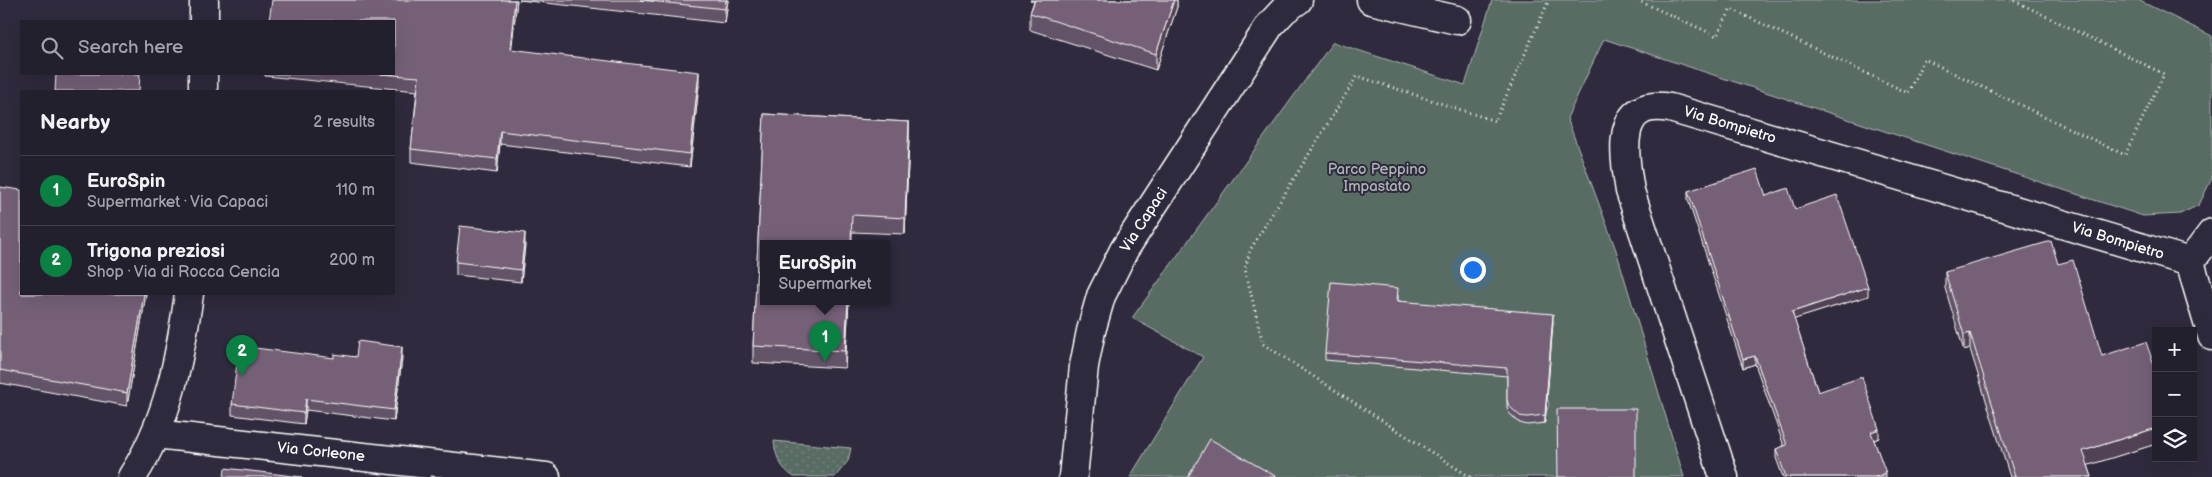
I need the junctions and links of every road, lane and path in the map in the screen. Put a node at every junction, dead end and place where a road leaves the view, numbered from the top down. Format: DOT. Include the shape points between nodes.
graph roads {
  1 [pos="204,0"];
  2 [pos="1298,0"];
  3 [pos="1371,0"];
  4 [pos="1549,0"];
  5 [pos="1637,0"];
  6 [pos="2013,0"];
  7 [pos="204,20"];
  8 [pos="1457,20"];
  9 [pos="203,75"];
  10 [pos="203,90"];
  11 [pos="2212,233"];
  12 [pos="2190,262"];
  13 [pos="189,295"];
  14 [pos="2212,336"];
  15 [pos="155,434"];
  16 [pos="132,477"];
  17 [pos="546,477"];
  18 [pos="1073,477"];
  19 [pos="1470,477"];
  20 [pos="1724,477"];
  1 -- 7 [label="street"];
  2 -- 18 [label="street, Via Capaci" via="1270,25 1114,266 1098,305 1087,348"];
  3 -- 8 [label="street"];
  4 -- 19 [label="path" via="1495,121 1357,76 1250,250 1245,269 1264,344"];
  5 -- 6 [label="path" via="1718,36 1732,9 1908,93 1924,59 2125,155 2164,74"];
  9 -- 10 [label="street"];
  11 -- 12 [label="street"];
  12 -- 14 [label="street"];
  12 -- 20 [label="street, Via Bompietro" via="1670,108 1645,106 1636,112 1627,135 1625,158 1630,191"];
  13 -- 15 [label="street" via="172,384"];
  15 -- 16 [label="street"];
  15 -- 17 [label="street, Via Corleone"];
}
